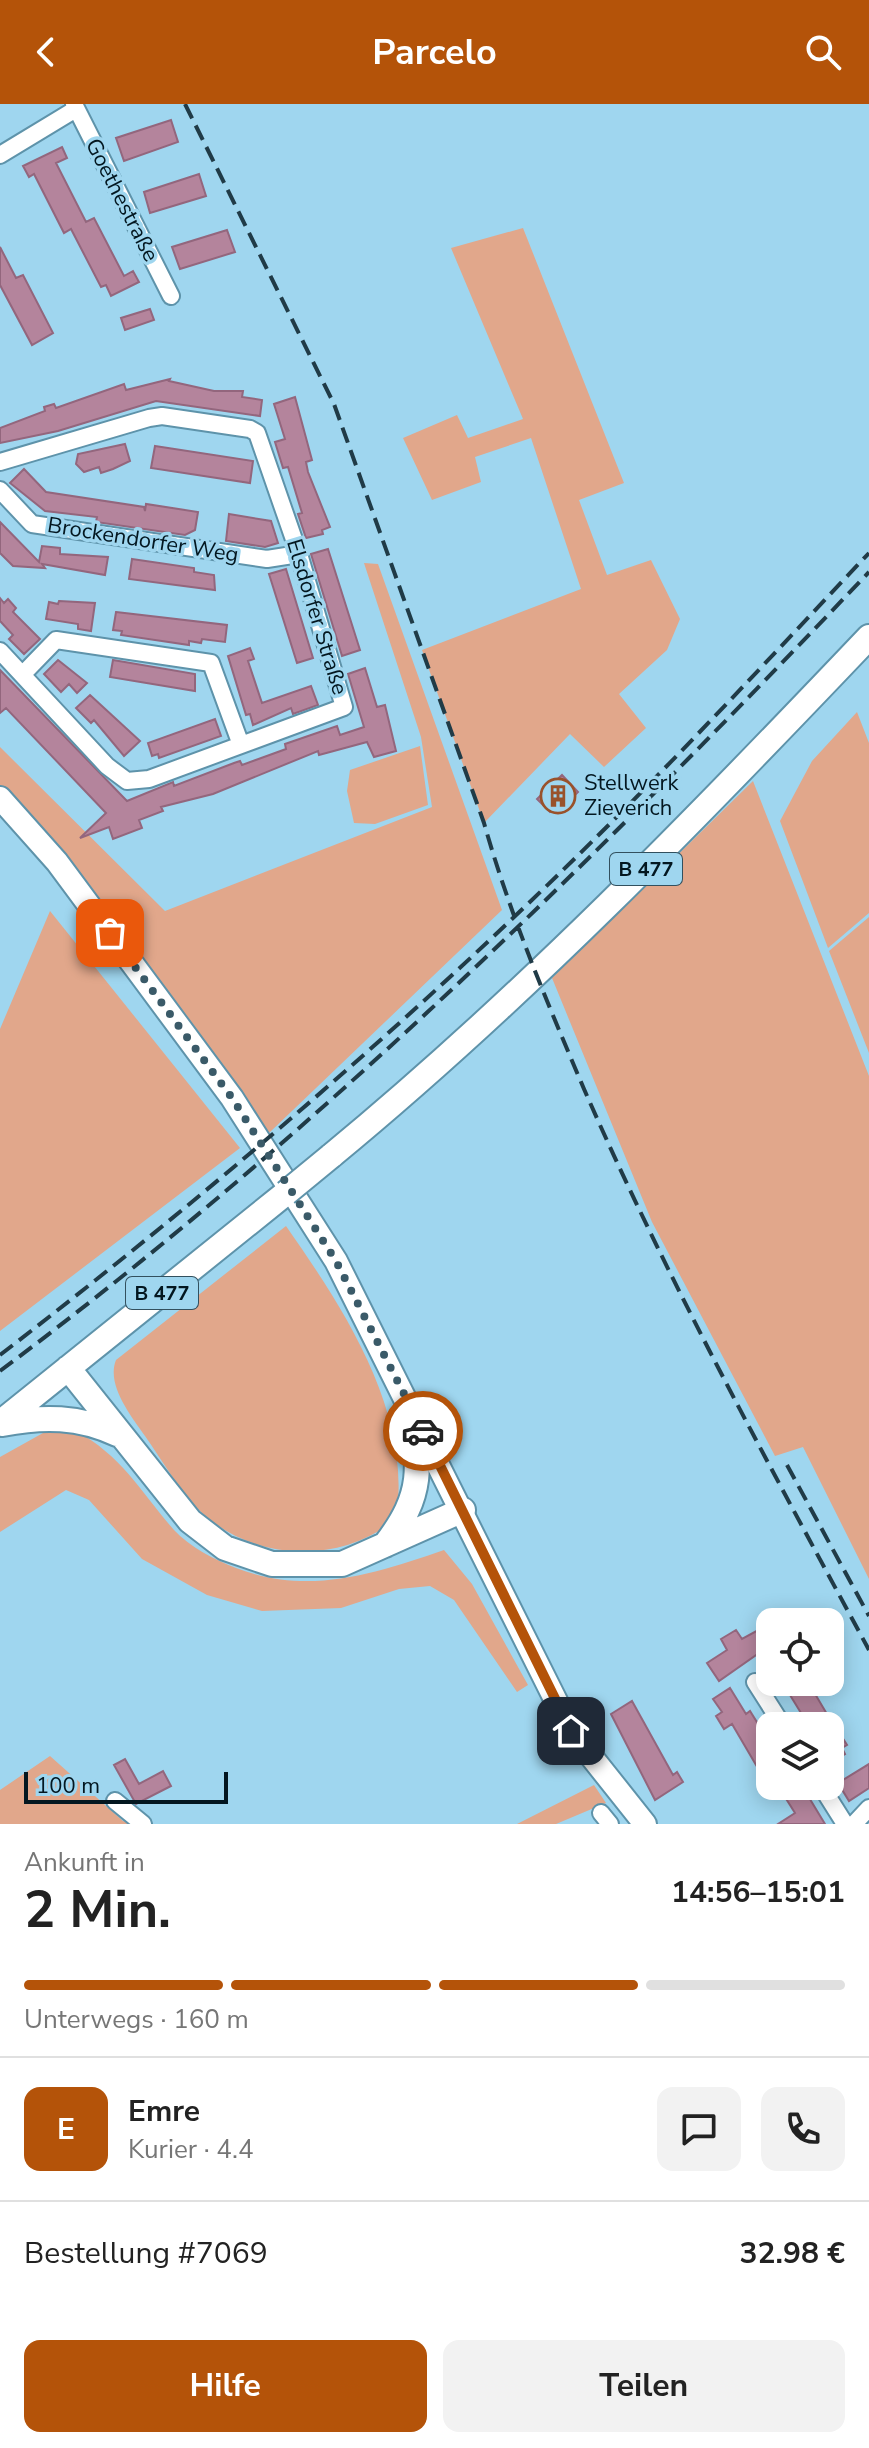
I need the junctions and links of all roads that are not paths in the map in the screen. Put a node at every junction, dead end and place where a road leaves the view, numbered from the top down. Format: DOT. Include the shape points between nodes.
graph roads {
  1 [pos="75,106"];
  2 [pos="0,155"];
  3 [pos="171,296"];
  4 [pos="0,462"];
  5 [pos="0,490"];
  6 [pos="299,554"];
  7 [pos="869,637"];
  8 [pos="0,651"];
  9 [pos="23,674"];
  10 [pos="241,745"];
  11 [pos="0,798"];
  12 [pos="68,1368"];
  13 [pos="409,1406"];
  14 [pos="0,1424"];
  15 [pos="117,1434"];
  16 [pos="463,1510"];
  17 [pos="382,1548"];
  18 [pos="755,1682"];
  19 [pos="774,1712"];
  20 [pos="830,1800"];
  21 [pos="115,1801"];
  22 [pos="869,1808"];
  23 [pos="143,1824"];
  24 [pos="645,1824"];
  25 [pos="845,1824"];
  26 [pos="854,1824"];
  1 -- 2 [label="street"];
  1 -- 3 [label="street, Goethestraße"];
  4 -- 6 [label="street, Elsdorfer Straße" via="149,418 250,429 260,437"];
  5 -- 6 [label="street, Brockendorfer Weg" via="32,524 267,559"];
  6 -- 10 [label="street, Elsdorfer Straße" via="344,707"];
  7 -- 12 [label="main road, B 477, bridge" via="629,886 464,1042"];
  8 -- 9 [label="street, Elsdorfer Straße"];
  9 -- 10 [label="street, Elsdorfer Straße" via="127,781 149,779"];
  9 -- 10 [label="street" via="56,640 211,663"];
  11 -- 13 [label="street" via="57,862 232,1098 336,1261"];
  12 -- 14 [label="main road, B 477"];
  12 -- 15 [label="main road"];
  13 -- 16 [label="street"];
  13 -- 17 [label="main road" via="417,1492"];
  14 -- 15 [label="main road" via="78,1420"];
  15 -- 17 [label="main road" via="190,1521 225,1548 272,1564 312,1567 342,1564"];
  16 -- 17 [label="main road"];
  16 -- 24 [label="street" via="571,1731"];
  18 -- 19 [label="street"];
  20 -- 25 [label="street"];
  21 -- 23 [label="street"];
  22 -- 26 [label="street"];
}
